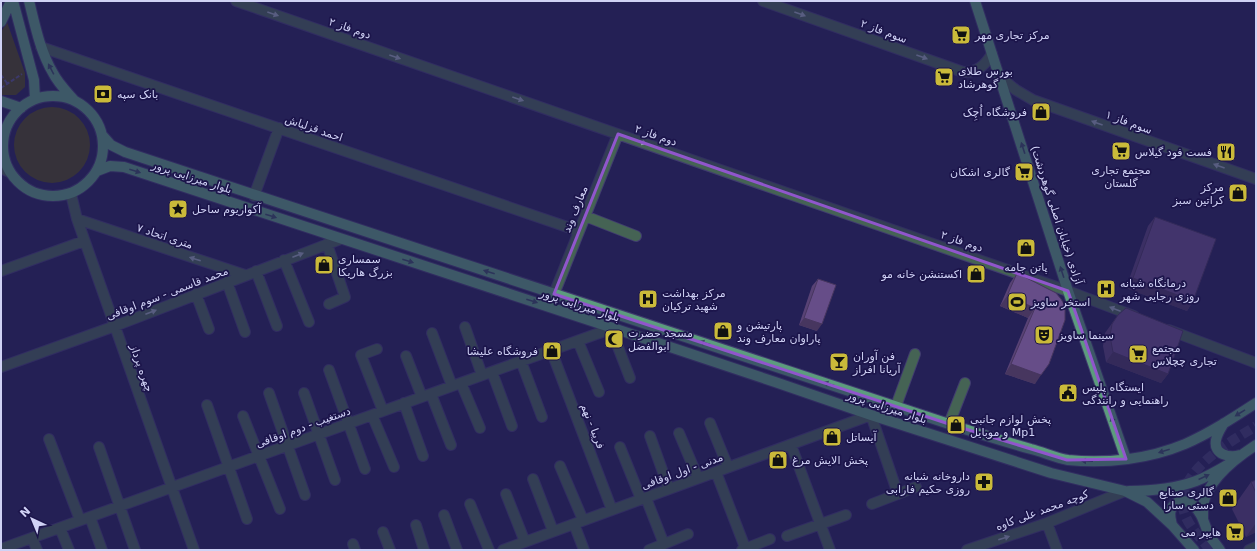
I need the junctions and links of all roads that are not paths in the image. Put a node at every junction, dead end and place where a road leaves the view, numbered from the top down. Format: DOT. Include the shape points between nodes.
graph roads {
  1 [pos="12,1"];
  2 [pos="29,1"];
  3 [pos="236,1"];
  4 [pos="763,1"];
  5 [pos="975,1"];
  6 [pos="259,5"];
  7 [pos="1,22"];
  8 [pos="41,47"];
  9 [pos="992,54"];
  10 [pos="1000,77"];
  11 [pos="35,99"];
  12 [pos="74,100"];
  13 [pos="1,101"];
  14 [pos="21,108"];
  15 [pos="279,128"];
  16 [pos="618,134"];
  17 [pos="102,136"];
  18 [pos="4,166"];
  19 [pos="97,171"];
  20 [pos="1256,179"];
  21 [pos="71,194"];
  22 [pos="254,196"];
  23 [pos="585,216"];
  24 [pos="77,219"];
  25 [pos="579,231"];
  26 [pos="636,236"];
  27 [pos="341,239"];
  28 [pos="84,241"];
  29 [pos="327,244"];
  30 [pos="284,260"];
  31 [pos="1,271"];
  32 [pos="256,271"];
  33 [pos="245,276"];
  34 [pos="227,282"];
  35 [pos="1068,291"];
  36 [pos="196,294"];
  37 [pos="554,294"];
  38 [pos="329,304"];
  39 [pos="1140,319"];
  40 [pos="309,322"];
  41 [pos="115,326"];
  42 [pos="277,326"];
  43 [pos="465,327"];
  44 [pos="1162,327"];
  45 [pos="612,328"];
  46 [pos="209,329"];
  47 [pos="246,332"];
  48 [pos="432,334"];
  49 [pos="578,341"];
  50 [pos="378,349"];
  51 [pos="551,350"];
  52 [pos="915,354"];
  53 [pos="406,356"];
  54 [pos="521,361"];
  55 [pos="1256,363"];
  56 [pos="1,366"];
  57 [pos="329,370"];
  58 [pos="487,374"];
  59 [pos="630,378"];
  60 [pos="965,383"];
  61 [pos="457,384"];
  62 [pos="599,392"];
  63 [pos="269,393"];
  64 [pos="304,393"];
  65 [pos="426,395"];
  66 [pos="1256,403"];
  67 [pos="404,404"];
  68 [pos="207,405"];
  69 [pos="896,406"];
  70 [pos="383,411"];
  71 [pos="372,415"];
  72 [pos="871,415"];
  73 [pos="243,416"];
  74 [pos="542,417"];
  75 [pos="349,423"];
  76 [pos="710,423"];
  77 [pos="1224,423"];
  78 [pos="949,424"];
  79 [pos="512,426"];
  80 [pos="480,428"];
  81 [pos="680,433"];
  82 [pos="319,434"];
  83 [pos="650,436"];
  84 [pos="49,439"];
  85 [pos="791,444"];
  86 [pos="288,445"];
  87 [pos="451,445"];
  88 [pos="1256,445"];
  89 [pos="99,447"];
  90 [pos="620,447"];
  91 [pos="258,456"];
  92 [pos="423,456"];
  93 [pos="1238,458"];
  94 [pos="1126,459"];
  95 [pos="560,466"];
  96 [pos="229,467"];
  97 [pos="394,467"];
  98 [pos="728,468"];
  99 [pos="365,469"];
  100 [pos="716,472"];
  101 [pos="698,478"];
  102 [pos="533,479"];
  103 [pos="335,480"];
  104 [pos="172,487"];
  105 [pos="916,488"];
  106 [pos="669,489"];
  107 [pos="1125,491"];
  108 [pos="506,494"];
  109 [pos="898,494"];
  110 [pos="305,495"];
  111 [pos="643,499"];
  112 [pos="470,504"];
  113 [pos="872,504"];
  114 [pos="119,506"];
  115 [pos="280,509"];
  116 [pos="612,510"];
  117 [pos="444,515"];
  118 [pos="846,515"];
  119 [pos="90,517"];
  120 [pos="1203,518"];
  121 [pos="247,519"];
  122 [pos="80,520"];
  123 [pos="579,522"];
  124 [pos="1047,523"];
  125 [pos="820,524"];
  126 [pos="1172,525"];
  127 [pos="416,526"];
  128 [pos="60,528"];
  129 [pos="553,531"];
  130 [pos="383,532"];
  131 [pos="688,534"];
  132 [pos="787,536"];
  133 [pos="32,538"];
  134 [pos="770,539"];
  135 [pos="525,542"];
  136 [pos="664,544"];
  137 [pos="1256,547"];
  138 [pos="3,549"];
  139 [pos="507,549"];
  140 [pos="37,550"];
  141 [pos="69,550"];
  142 [pos="102,550"];
  143 [pos="136,550"];
  144 [pos="194,550"];
  145 [pos="390,550"];
  146 [pos="424,550"];
  147 [pos="457,550"];
  148 [pos="489,550"];
  149 [pos="584,550"];
  150 [pos="650,550"];
  151 [pos="745,550"];
  152 [pos="830,550"];
  153 [pos="967,550"];
  154 [pos="1057,550"];
  155 [pos="1194,550"];
  156 [pos="1220,550"];
  157 [pos="1248,550"];
  1 -- 7 [label="main road"];
  1 -- 11 [label="main road" via="31,70"];
  2 -- 8 [label="main road"];
  3 -- 6 [label="street, دوم فاز ۲"];
  4 -- 9 [label="street, سوم فاز ۲, one-way" via="963,72 982,67"];
  5 -- 9 [label="main road, آزادی (خیابان اصلی گوهردشت)"];
  6 -- 16 [label="street, دوم فاز ۲, one-way"];
  12 -- 8 [label="main road, one-way" via="53,74"];
  8 -- 15 [label="street, احمد قزلباش"];
  9 -- 10 [label="main road, آزادی (خیابان اصلی گوهردشت)"];
  20 -- 10 [label="street, سوم فاز ۱, one-way" via="1033,100"];
  35 -- 10 [label="main road, آزادی (خیابان اصلی گوهردشت), one-way"];
  11 -- 12 [label="main road" via="61,96"];
  11 -- 14 [label="main road"];
  12 -- 17 [label="main road" via="91,112"];
  13 -- 14 [label="main road"];
  14 -- 18 [label="main road" via="10,120 4,134"];
  15 -- 22 [label="street"];
  15 -- 25 [label="street, احمد قزلباش"];
  16 -- 23 [label="street, معارف وند"];
  16 -- 35 [label="street, دوم فاز ۲, one-way"];
  17 -- 19 [label="main road" via="104,148"];
  17 -- 22 [label="main road, بلوار میرزایی پرور" via="111,145 125,152"];
  18 -- 21 [label="main road" via="18,183 29,191 43,196"];
  19 -- 21 [label="main road" via="90,181"];
  19 -- 27 [label="main road, بلوار میرزایی پرور, one-way" via="110,166 124,168"];
  21 -- 24 [label="street, چهره پرداز"];
  37 -- 22 [label="main road, بلوار میرزایی پرور, one-way"];
  23 -- 25 [label="street, معارف وند"];
  23 -- 26 [label="street"];
  24 -- 28 [label="street, چهره پرداز"];
  33 -- 24 [label="street, ۷ متری اتحاد, one-way"];
  25 -- 37 [label="street, معارف وند"];
  27 -- 29 [label="street, محمد قاسمی - سوم اوقافی"];
  27 -- 45 [label="main road, بلوار میرزایی پرور, one-way"];
  28 -- 31 [label="street"];
  28 -- 41 [label="street, چهره پرداز"];
  30 -- 29 [label="street, محمد قاسمی - سوم اوقافی, one-way"];
  29 -- 38 [label="street" via="349,295"];
  30 -- 32 [label="street, محمد قاسمی - سوم اوقافی"];
  30 -- 40 [label="street"];
  32 -- 33 [label="street, محمد قاسمی - سوم اوقافی"];
  32 -- 42 [label="street"];
  33 -- 34 [label="street, محمد قاسمی - سوم اوقافی"];
  34 -- 36 [label="street, محمد قاسمی - سوم اوقافی"];
  34 -- 47 [label="street"];
  39 -- 35 [label="street, دوم فاز ۲, one-way"];
  94 -- 35 [label="main road, آزادی (خیابان اصلی گوهردشت), one-way"];
  41 -- 36 [label="street, محمد قاسمی - سوم اوقافی, one-way"];
  36 -- 46 [label="street"];
  69 -- 37 [label="main road, بلوار میرزایی پرور, one-way"];
  41 -- 56 [label="street, محمد قاسمی - سوم اوقافی"];
  41 -- 104 [label="street, چهره پرداز"];
  43 -- 58 [label="street"];
  44 -- 55 [label="street"];
  45 -- 49 [label="street, دستغیب - دوم اوقافی"];
  45 -- 59 [label="street"];
  45 -- 72 [label="main road, بلوار میرزایی پرور"];
  48 -- 61 [label="street"];
  49 -- 51 [label="street, دستغیب - دوم اوقافی"];
  49 -- 62 [label="street"];
  50 -- 70 [label="street" via="361,355"];
  51 -- 54 [label="street, دستغیب - دوم اوقافی"];
  51 -- 116 [label="street, فریبا - نهم"];
  52 -- 69 [label="street"];
  53 -- 65 [label="street"];
  54 -- 58 [label="street, دستغیب - دوم اوقافی"];
  54 -- 74 [label="street"];
  57 -- 75 [label="street"];
  58 -- 61 [label="street, دستغیب - دوم اوقافی"];
  58 -- 79 [label="street"];
  60 -- 78 [label="street"];
  61 -- 65 [label="street, دستغیب - دوم اوقافی"];
  61 -- 80 [label="street"];
  63 -- 86 [label="street"];
  64 -- 82 [label="street"];
  65 -- 67 [label="street, دستغیب - دوم اوقافی"];
  65 -- 87 [label="street"];
  66 -- 77 [label="main road, بلوار میرزایی پرور, one-way"];
  67 -- 70 [label="street, دستغیب - دوم اوقافی"];
  67 -- 92 [label="street"];
  68 -- 96 [label="street"];
  69 -- 78 [label="main road, بلوار میرزایی پرور"];
  70 -- 71 [label="street, دستغیب - دوم اوقافی"];
  71 -- 75 [label="street, دستغیب - دوم اوقافی"];
  71 -- 97 [label="street"];
  72 -- 85 [label="street, مدنی - اول اوقافی"];
  72 -- 107 [label="main road, بلوار میرزایی پرور" via="1051,473"];
  72 -- 109 [label="street"];
  73 -- 91 [label="street"];
  75 -- 82 [label="street, دستغیب - دوم اوقافی"];
  75 -- 99 [label="street"];
  76 -- 98 [label="street"];
  77 -- 93 [label="main road" via="1216,440 1217,447 1222,454"];
  77 -- 94 [label="main road, بلوار میرزایی پرور, one-way" via="1172,448"];
  94 -- 78 [label="main road, بلوار میرزایی پرور, one-way" via="1067,460"];
  81 -- 101 [label="street"];
  82 -- 86 [label="street, دستغیب - دوم اوقافی"];
  82 -- 103 [label="street"];
  83 -- 106 [label="street"];
  84 -- 122 [label="street"];
  85 -- 98 [label="street, مدنی - اول اوقافی"];
  85 -- 125 [label="street"];
  86 -- 91 [label="street, دستغیب - دوم اوقافی"];
  86 -- 110 [label="street"];
  88 -- 93 [label="main road"];
  89 -- 114 [label="street"];
  90 -- 111 [label="street"];
  91 -- 96 [label="street, دستغیب - دوم اوقافی"];
  91 -- 115 [label="street"];
  107 -- 93 [label="main road, one-way" via="1181,486 1207,476"];
  93 -- 120 [label="main road" via="1223,471 1207,494"];
  95 -- 123 [label="street"];
  96 -- 104 [label="street, دستغیب - دوم اوقافی"];
  96 -- 121 [label="street"];
  98 -- 100 [label="street, مدنی - اول اوقافی"];
  100 -- 101 [label="street, مدنی - اول اوقافی"];
  100 -- 151 [label="street"];
  101 -- 106 [label="street, مدنی - اول اوقافی"];
  102 -- 129 [label="street"];
  104 -- 114 [label="street, دستغیب - دوم اوقافی"];
  104 -- 144 [label="street, چهره پرداز"];
  105 -- 109 [label="street"];
  106 -- 111 [label="street, مدنی - اول اوقافی"];
  107 -- 124 [label="street, کوچه محمد علی کاوه"];
  107 -- 126 [label="main road" via="1147,502"];
  108 -- 135 [label="street"];
  109 -- 113 [label="street"];
  111 -- 116 [label="street, مدنی - اول اوقافی"];
  111 -- 136 [label="street"];
  112 -- 148 [label="street"];
  114 -- 119 [label="street, دستغیب - دوم اوقافی"];
  114 -- 143 [label="street"];
  116 -- 123 [label="street, مدنی - اول اوقافی"];
  117 -- 147 [label="street"];
  118 -- 125 [label="street"];
  119 -- 122 [label="street, دستغیب - دوم اوقافی"];
  119 -- 142 [label="street"];
  120 -- 126 [label="main road" via="1192,504 1181,501 1171,508"];
  120 -- 156 [label="main road" via="1210,536"];
  122 -- 128 [label="street, دستغیب - دوم اوقافی"];
  123 -- 129 [label="street, مدنی - اول اوقافی"];
  123 -- 149 [label="street"];
  153 -- 124 [label="street, کوچه محمد علی کاوه, one-way"];
  124 -- 154 [label="street"];
  125 -- 132 [label="street"];
  125 -- 152 [label="street"];
  126 -- 155 [label="main road"];
  127 -- 146 [label="street"];
  128 -- 133 [label="street, دستغیب - دوم اوقافی"];
  128 -- 141 [label="street"];
  129 -- 135 [label="street, مدنی - اول اوقافی"];
  130 -- 145 [label="street"];
  131 -- 136 [label="street"];
  133 -- 138 [label="street, دستغیب - دوم اوقافی"];
  133 -- 140 [label="street"];
  134 -- 151 [label="street"];
  135 -- 139 [label="street, مدنی - اول اوقافی"];
  136 -- 150 [label="street"];
  137 -- 157 [label="street"];
}
